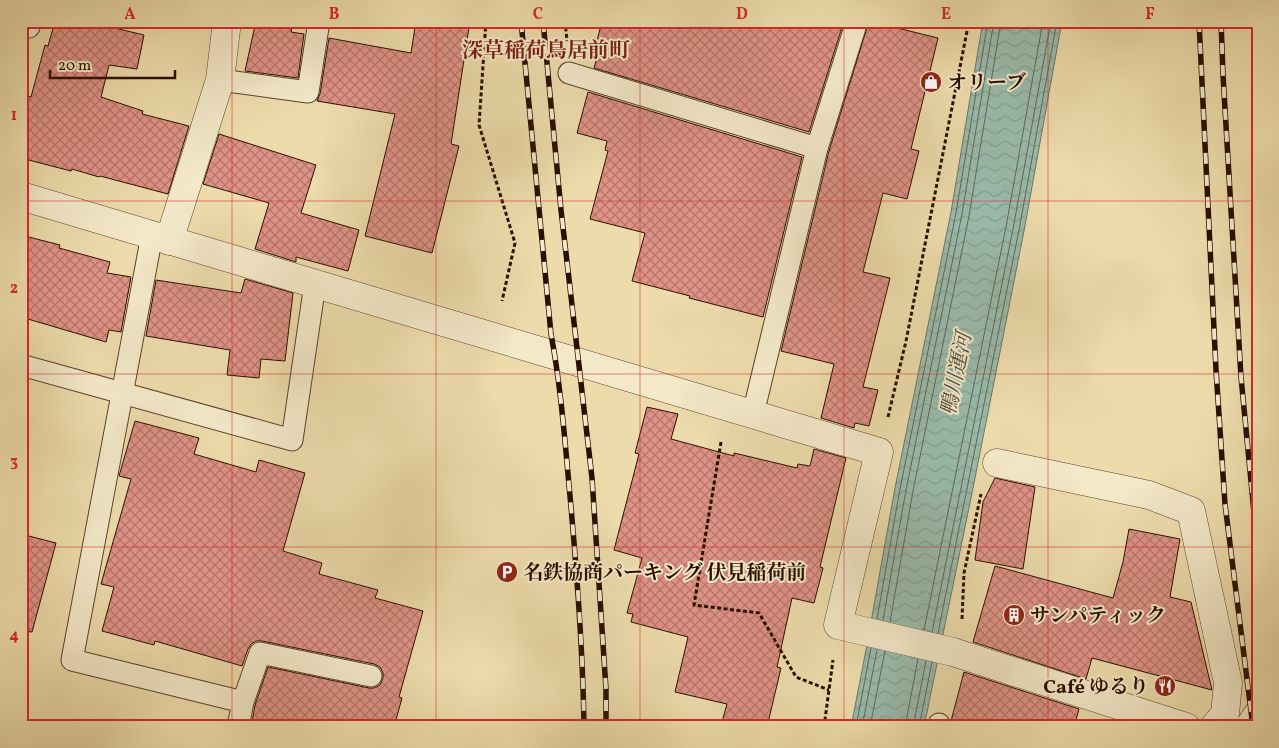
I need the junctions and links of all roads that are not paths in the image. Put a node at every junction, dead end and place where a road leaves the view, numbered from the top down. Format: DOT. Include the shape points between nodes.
graph roads {
  1 [pos="30,21"];
  2 [pos="228,21"];
  3 [pos="319,21"];
  4 [pos="857,21"];
  5 [pos="21,25"];
  6 [pos="569,73"];
  7 [pos="220,80"];
  8 [pos="817,148"];
  9 [pos="21,196"];
  10 [pos="160,238"];
  11 [pos="315,284"];
  12 [pos="21,365"];
  13 [pos="122,393"];
  14 [pos="754,414"];
  15 [pos="998,463"];
  16 [pos="371,676"];
  17 [pos="243,702"];
  18 [pos="1258,714"];
  19 [pos="238,727"];
  20 [pos="1186,727"];
  21 [pos="1214,727"];
  22 [pos="1249,727"];
  1 -- 5 [label="lane" via="29,27"];
  2 -- 7 [label="street"];
  3 -- 7 [label="lane" via="308,92"];
  4 -- 8 [label="lane"];
  6 -- 8 [label="lane"];
  7 -- 10 [label="street"];
  8 -- 14 [label="lane"];
  9 -- 10 [label="street"];
  10 -- 11 [label="street"];
  10 -- 13 [label="lane"];
  11 -- 13 [label="lane" via="292,440"];
  11 -- 14 [label="street"];
  12 -- 13 [label="lane"];
  13 -- 17 [label="lane" via="72,660"];
  14 -- 20 [label="street" via="879,452 846,626 955,653"];
  15 -- 21 [label="street" via="1149,495 1191,512 1228,683 1225,714"];
  16 -- 17 [label="lane" via="260,653"];
  17 -- 19 [label="lane"];
  18 -- 22 [label="street"];
}
